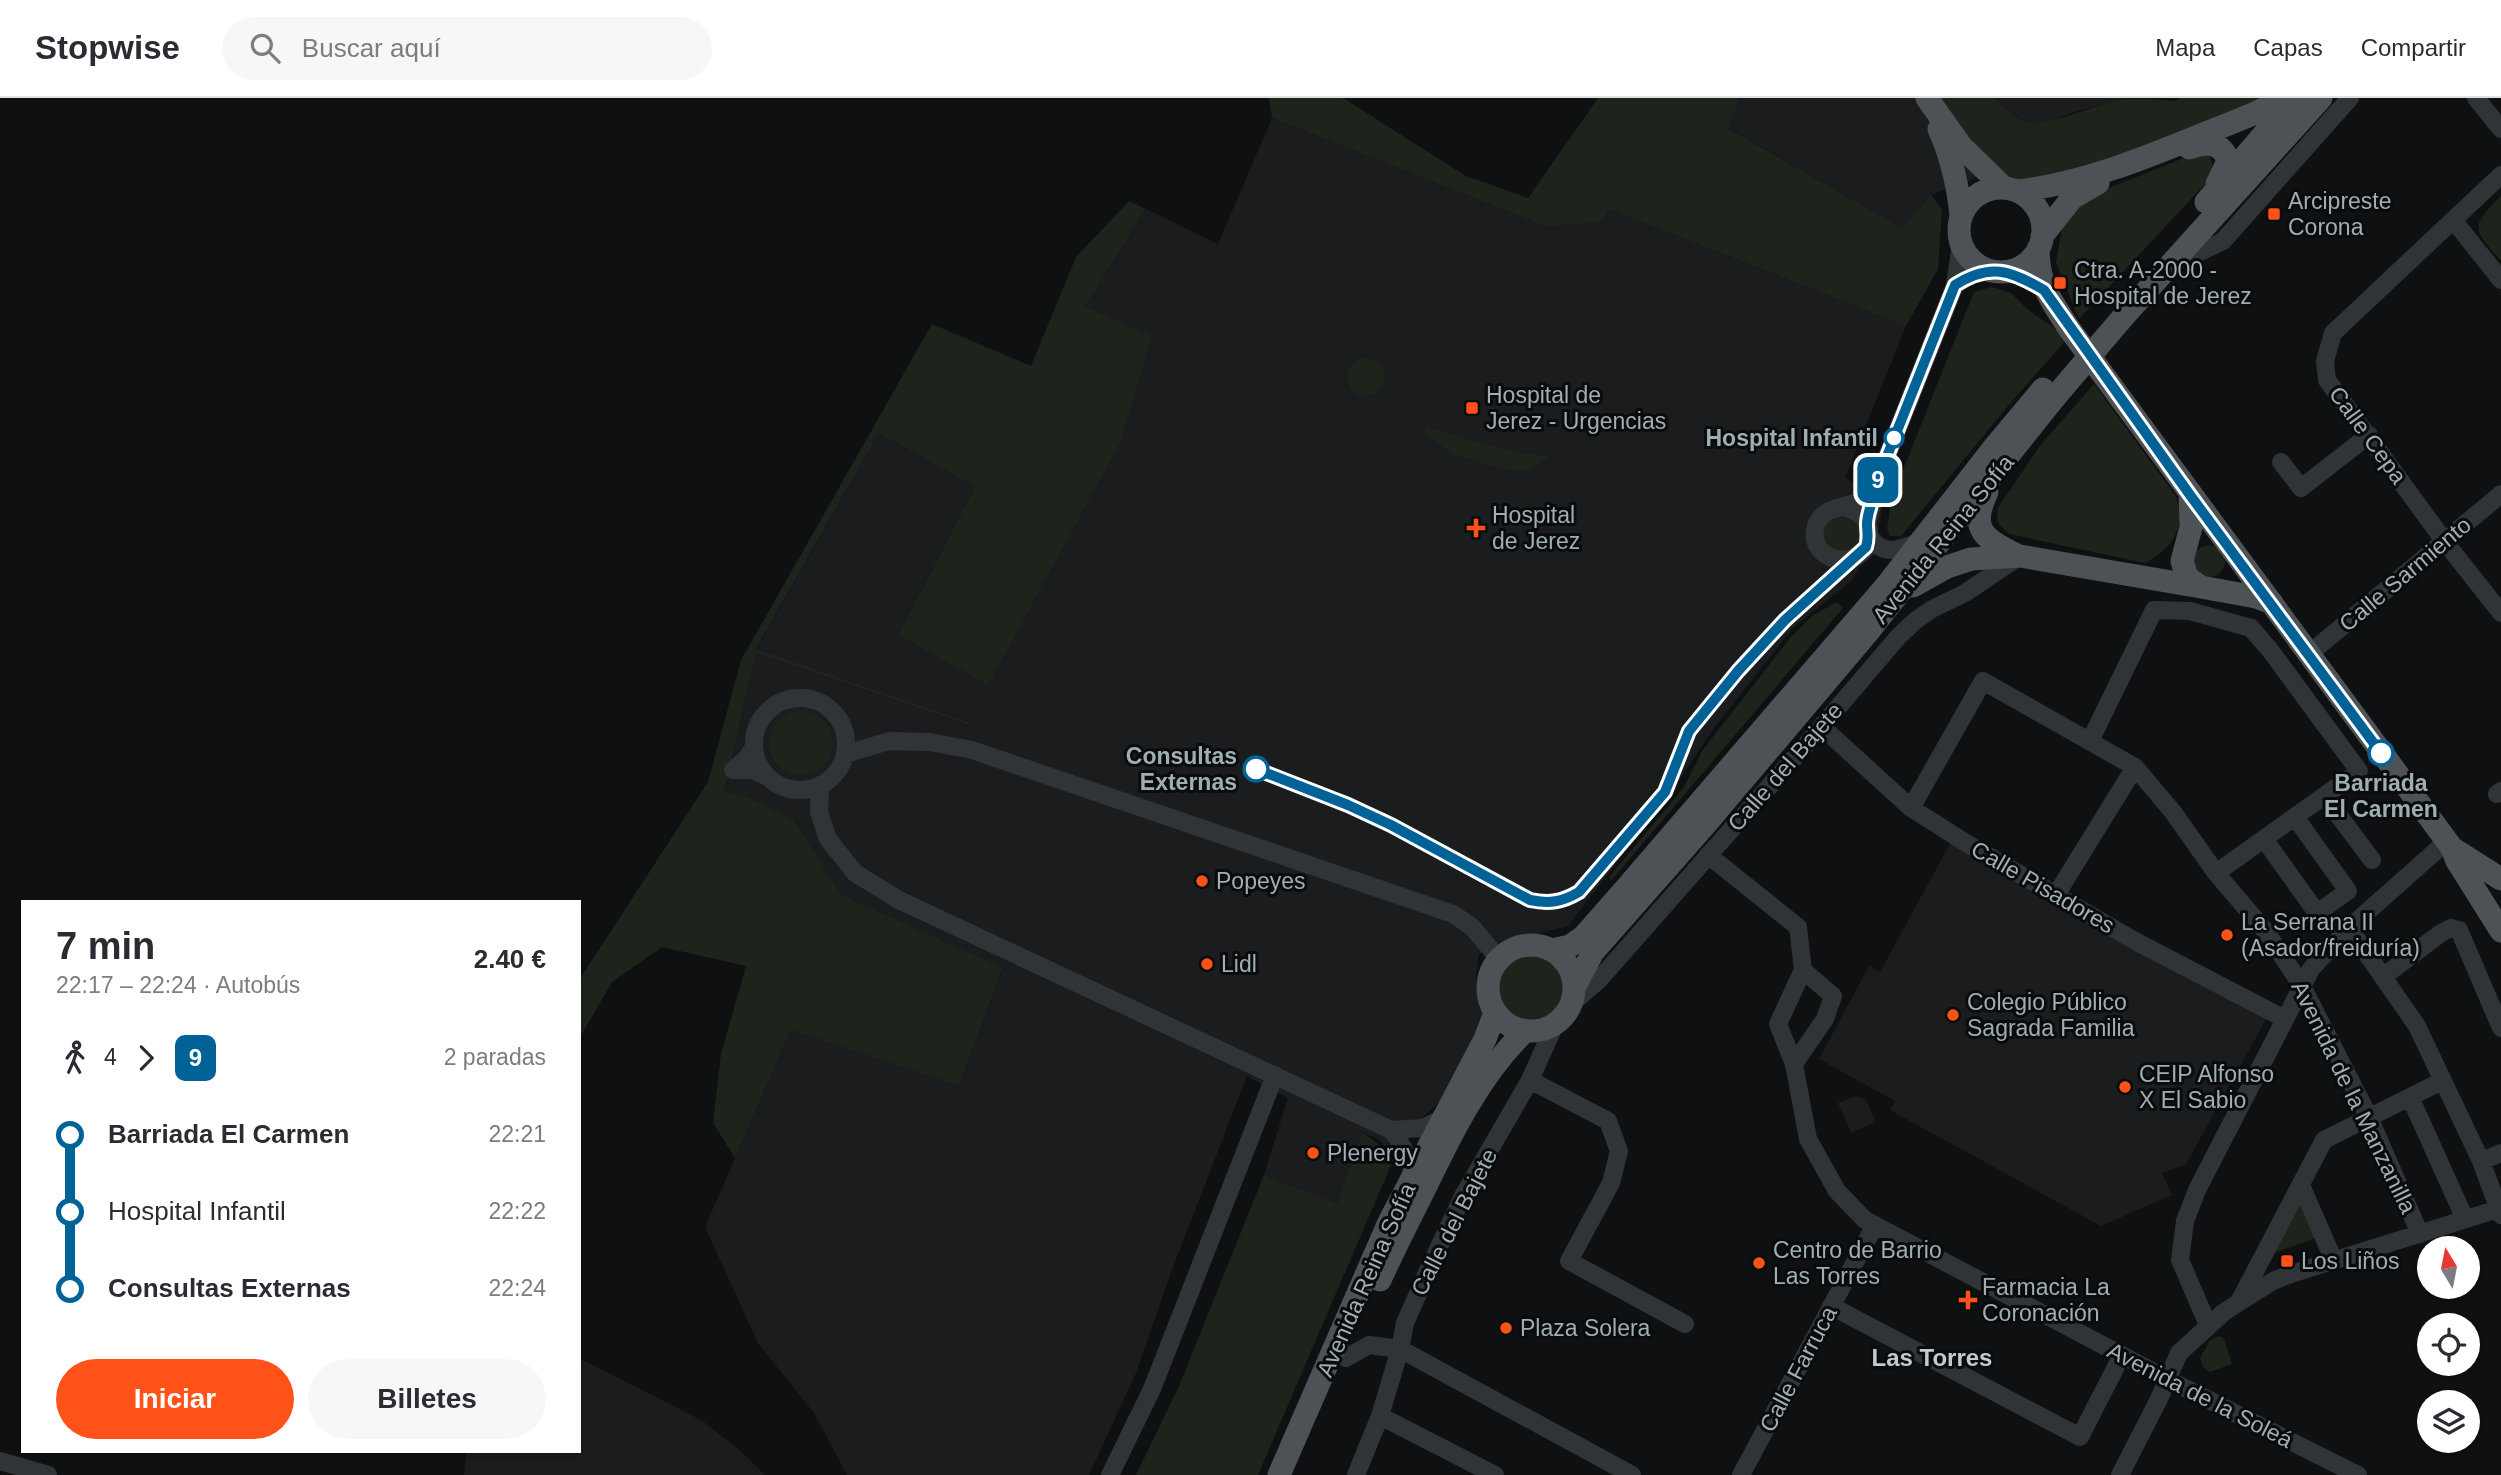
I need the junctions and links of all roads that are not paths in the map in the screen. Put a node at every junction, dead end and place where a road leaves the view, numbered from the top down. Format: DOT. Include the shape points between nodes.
graph roads {
  1 [pos="2284,98"];
  2 [pos="2295,98"];
  3 [pos="2321,98"];
  4 [pos="2350,98"];
  5 [pos="2476,98"];
  6 [pos="1930,104"];
  7 [pos="2501,130"];
  8 [pos="2501,175"];
  9 [pos="2011,190"];
  10 [pos="2207,201"];
  11 [pos="1961,216"];
  12 [pos="2454,221"];
  13 [pos="1961,243"];
  14 [pos="2040,243"];
  15 [pos="2172,261"];
  16 [pos="1997,271"];
  17 [pos="2501,280"];
  18 [pos="1955,285"];
  19 [pos="2044,290"];
  20 [pos="2118,312"];
  21 [pos="2050,392"];
  22 [pos="2369,435"];
  23 [pos="2281,463"];
  24 [pos="1995,475"];
  25 [pos="1874,489"];
  26 [pos="2501,494"];
  27 [pos="2190,495"];
  28 [pos="1844,507"];
  29 [pos="1868,530"];
  30 [pos="1920,541"];
  31 [pos="2445,542"];
  32 [pos="2229,545"];
  33 [pos="2185,549"];
  34 [pos="2020,556"];
  35 [pos="2136,576"];
  36 [pos="2205,587"];
  37 [pos="1898,596"];
  38 [pos="2272,603"];
  39 [pos="2501,613"];
  40 [pos="2309,654"];
  41 [pos="1822,727"];
  42 [pos="2090,741"];
  43 [pos="754,747"];
  44 [pos="846,754"];
  45 [pos="2135,767"];
  46 [pos="768,777"];
  47 [pos="820,785"];
  48 [pos="2324,796"];
  49 [pos="1911,808"];
  50 [pos="2295,817"];
  51 [pos="2264,839"];
  52 [pos="2450,845"];
  53 [pos="1708,855"];
  54 [pos="2372,860"];
  55 [pos="2216,873"];
  56 [pos="2497,875"];
  57 [pos="2056,895"];
  58 [pos="2349,929"];
  59 [pos="2501,931"];
  60 [pos="1552,950"];
  61 [pos="1499,959"];
  62 [pos="1803,970"];
  63 [pos="2384,976"];
  64 [pos="2302,986"];
  65 [pos="1573,996"];
  66 [pos="1495,1013"];
  67 [pos="2285,1019"];
  68 [pos="1555,1024"];
  69 [pos="2501,1028"];
  70 [pos="1525,1031"];
  71 [pos="1794,1064"];
  72 [pos="1275,1075"];
  73 [pos="1530,1080"];
  74 [pos="2442,1081"];
  75 [pos="2410,1097"];
  76 [pos="2369,1117"];
  77 [pos="1443,1118"];
  78 [pos="1391,1130"];
  79 [pos="2501,1153"];
  80 [pos="2481,1161"];
  81 [pos="1413,1175"];
  82 [pos="2301,1185"];
  83 [pos="2500,1210"];
  84 [pos="2465,1219"];
  85 [pos="1875,1225"];
  86 [pos="2420,1234"];
  87 [pos="2333,1261"];
  88 [pos="2238,1303"];
  89 [pos="1831,1306"];
  90 [pos="1685,1324"];
  91 [pos="2208,1325"];
  92 [pos="1400,1349"];
  93 [pos="2122,1355"];
  94 [pos="1346,1358"];
  95 [pos="2167,1379"];
  96 [pos="1380,1416"];
  97 [pos="0,1461"];
  98 [pos="48,1475"];
  99 [pos="1110,1475"];
  100 [pos="1279,1475"];
  101 [pos="1295,1475"];
  102 [pos="1356,1475"];
  103 [pos="1495,1475"];
  104 [pos="1632,1475"];
  105 [pos="1741,1475"];
  106 [pos="2120,1475"];
  107 [pos="2358,1475"];
  1 -- 9 [label="main road" via="2222,127 2089,177 2048,188"];
  2 -- 10 [label="main road, Avenida Reina Sofía"];
  3 -- 15 [label="main road, Avenida Reina Sofía"];
  4 -- 15 [label="street" via="2223,241"];
  5 -- 7 [label="street"];
  6 -- 9 [label="main road" via="1961,146"];
  6 -- 11 [label="main road" via="1956,176"];
  8 -- 12 [label="street, Calle Cepa"];
  9 -- 11 [label="main road" via="1978,194"];
  9 -- 14 [label="main road" via="2038,210"];
  10 -- 14 [label="main road" via="2228,161 2212,143 2092,185 2072,198"];
  10 -- 20 [label="main road, Avenida Reina Sofía"];
  11 -- 13 [label="main road"];
  12 -- 17 [label="street"];
  12 -- 22 [label="street, Calle Cepa" via="2333,333 2325,361 2328,380"];
  13 -- 16 [label="main road" via="1978,264"];
  13 -- 18 [label="street"];
  14 -- 16 [label="main road" via="2029,261"];
  14 -- 19 [label="main road"];
  15 -- 20 [label="main road, Avenida Reina Sofía"];
  16 -- 18 [label="street" via="1972,274"];
  16 -- 19 [label="main road"];
  18 -- 25 [label="street"];
  19 -- 27 [label="main road"];
  20 -- 21 [label="main road, Avenida Reina Sofía"];
  21 -- 24 [label="main road, Avenida Reina Sofía"];
  21 -- 30 [label="main road, Avenida Reina Sofía" via="1992,450"];
  22 -- 23 [label="street" via="2301,488"];
  22 -- 31 [label="street, Calle Cepa"];
  24 -- 34 [label="main road" via="1980,507 1979,526 1990,541"];
  24 -- 37 [label="main road, Avenida Reina Sofía"];
  25 -- 28 [label="street"];
  25 -- 29 [label="street"];
  26 -- 31 [label="street, Calle Sarmiento"];
  27 -- 32 [label="main road"];
  27 -- 33 [label="main road" via="2191,527"];
  28 -- 29 [label="street" via="1860,514"];
  28 -- 29 [label="street" via="1821,517 1815,534 1821,550 1835,560 1853,558 1866,547"];
  29 -- 30 [label="street" via="1883,550 1898,550"];
  30 -- 60 [label="main road, Avenida Reina Sofía" via="1879,595 1592,926 1570,946"];
  31 -- 39 [label="street, Calle Cepa"];
  31 -- 40 [label="street, Calle Sarmiento"];
  32 -- 33 [label="main road" via="2210,535 2201,536"];
  32 -- 36 [label="main road" via="2234,557 2231,574 2225,581"];
  32 -- 38 [label="main road"];
  33 -- 35 [label="main road"];
  33 -- 36 [label="main road" via="2182,561 2187,577"];
  34 -- 35 [label="main road"];
  34 -- 37 [label="main road" via="1971,559 1947,567"];
  34 -- 41 [label="street, Calle del Bajete" via="1914,621"];
  35 -- 36 [label="main road"];
  36 -- 38 [label="main road"];
  37 -- 65 [label="main road, Avenida Reina Sofía" via="1593,952"];
  38 -- 40 [label="main road"];
  40 -- 52 [label="main road"];
  41 -- 49 [label="street, Calle Pisadores"];
  41 -- 53 [label="street, Calle del Bajete"];
  42 -- 45 [label="street, Avenida de la Manzanilla"];
  42 -- 48 [label="street" via="2154,610 2190,611 2251,628 2358,771"];
  42 -- 49 [label="street, Avenida de la Manzanilla" via="1983,681"];
  43 -- 44 [label="street" via="755,731 773,705 804,697 819,701 842,723"];
  43 -- 46 [label="street"];
  43 -- 46 [label="street" via="733,770 752,770"];
  44 -- 47 [label="street" via="832,778"];
  44 -- 61 [label="street" via="889,741 972,750 1453,914 1472,927"];
  45 -- 55 [label="street, Avenida de la Manzanilla"];
  45 -- 57 [label="street"];
  46 -- 47 [label="street" via="793,790"];
  47 -- 72 [label="street" via="819,812 828,839 855,873 899,900"];
  48 -- 50 [label="street"];
  48 -- 54 [label="street"];
  49 -- 57 [label="street, Calle Pisadores"];
  50 -- 51 [label="street"];
  50 -- 51 [label="street" via="2348,891 2317,914"];
  51 -- 55 [label="street"];
  52 -- 56 [label="main road"];
  52 -- 58 [label="street"];
  52 -- 59 [label="main road"];
  53 -- 62 [label="street" via="1798,927"];
  53 -- 65 [label="street, Calle del Bajete" via="1598,981"];
  55 -- 64 [label="street, Avenida de la Manzanilla" via="2267,933"];
  57 -- 67 [label="street, Calle Pisadores"];
  58 -- 63 [label="street"];
  58 -- 64 [label="street" via="2311,969"];
  60 -- 61 [label="main road" via="1524,946"];
  60 -- 65 [label="main road" via="1568,967"];
  61 -- 66 [label="main road" via="1492,968 1488,991"];
  62 -- 71 [label="street, Avenida de la Soleá" via="1779,1024"];
  62 -- 71 [label="street" via="1833,996 1825,1019"];
  63 -- 69 [label="street" via="2441,933 2459,930"];
  63 -- 74 [label="street" via="2417,1026"];
  64 -- 67 [label="street"];
  64 -- 76 [label="street, Avenida de la Manzanilla"];
  65 -- 68 [label="main road" via="1565,1015"];
  66 -- 70 [label="main road"];
  66 -- 77 [label="main road, Avenida Reina Sofía"];
  67 -- 91 [label="street" via="2185,1221 2180,1260"];
  68 -- 70 [label="main road"];
  68 -- 73 [label="street, Calle del Bajete"];
  70 -- 94 [label="main road, Avenida Reina Sofía" via="1487,1075 1448,1141"];
  71 -- 85 [label="street, Avenida de la Soleá" via="1808,1139 1837,1191"];
  72 -- 78 [label="street"];
  72 -- 99 [label="street" via="1152,1389"];
  73 -- 90 [label="street" via="1608,1121 1619,1151 1611,1183 1569,1261"];
  73 -- 92 [label="street, Calle del Bajete" via="1463,1196 1405,1323"];
  74 -- 75 [label="street"];
  74 -- 80 [label="street"];
  75 -- 76 [label="street"];
  75 -- 84 [label="street"];
  76 -- 82 [label="street" via="2324,1140"];
  76 -- 86 [label="street, Avenida de la Manzanilla"];
  77 -- 78 [label="street" via="1423,1128"];
  77 -- 81 [label="main road, Avenida Reina Sofía"];
  78 -- 81 [label="street" via="1404,1145"];
  79 -- 80 [label="street"];
  80 -- 83 [label="street"];
  81 -- 100 [label="main road, Avenida Reina Sofía"];
  82 -- 87 [label="street"];
  82 -- 88 [label="street"];
  83 -- 84 [label="street"];
  84 -- 86 [label="street"];
  85 -- 89 [label="street, Calle Farruca"];
  85 -- 93 [label="street, Avenida de la Soleá"];
  86 -- 87 [label="street"];
  87 -- 88 [label="street" via="2273,1281"];
  88 -- 91 [label="street"];
  89 -- 93 [label="street" via="2080,1437"];
  89 -- 105 [label="street, Calle Farruca"];
  91 -- 95 [label="street" via="2179,1353"];
  92 -- 94 [label="street" via="1370,1345"];
  92 -- 96 [label="street, Calle del Bajete"];
  92 -- 104 [label="street"];
  93 -- 95 [label="street, Avenida de la Soleá"];
  94 -- 101 [label="main road, Avenida Reina Sofía"];
  95 -- 106 [label="street"];
  95 -- 107 [label="street, Avenida de la Soleá"];
  96 -- 102 [label="street, Calle del Bajete"];
  96 -- 103 [label="street"];
  97 -- 98 [label="street"];
}
